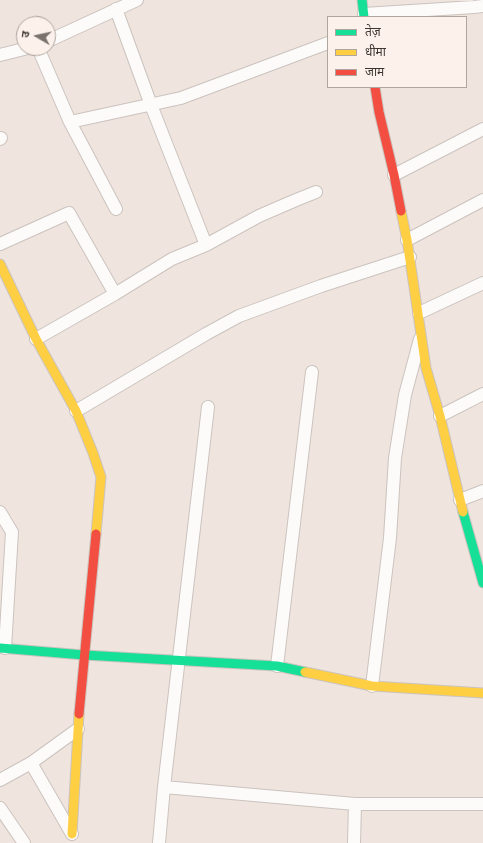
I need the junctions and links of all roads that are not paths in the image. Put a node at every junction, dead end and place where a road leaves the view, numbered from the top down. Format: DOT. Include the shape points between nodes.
graph roads {
  1 [pos="137,0"];
  2 [pos="362,0"];
  3 [pos="477,4"];
  4 [pos="116,10"];
  5 [pos="364,15"];
  6 [pos="56,37"];
  7 [pos="327,42"];
  8 [pos="16,51"];
  9 [pos="0,55"];
  10 [pos="41,56"];
  11 [pos="375,88"];
  12 [pos="151,105"];
  13 [pos="70,122"];
  14 [pos="483,129"];
  15 [pos="394,175"];
  16 [pos="316,192"];
  17 [pos="483,200"];
  18 [pos="116,209"];
  19 [pos="407,240"];
  20 [pos="0,244"];
  21 [pos="206,245"];
  22 [pos="410,257"];
  23 [pos="0,264"];
  24 [pos="483,283"];
  25 [pos="115,294"];
  26 [pos="419,313"];
  27 [pos="422,333"];
  28 [pos="36,339"];
  29 [pos="312,372"];
  30 [pos="483,394"];
  31 [pos="208,407"];
  32 [pos="76,411"];
  33 [pos="440,416"];
  34 [pos="483,491"];
  35 [pos="460,500"];
  36 [pos="0,512"];
  37 [pos="482,579"];
  38 [pos="3,648"];
  39 [pos="84,655"];
  40 [pos="179,661"];
  41 [pos="277,666"];
  42 [pos="372,686"];
  43 [pos="483,693"];
  44 [pos="78,729"];
  45 [pos="31,764"];
  46 [pos="0,780"];
  47 [pos="164,787"];
  48 [pos="355,804"];
  49 [pos="483,804"];
  50 [pos="0,808"];
  51 [pos="72,834"];
  52 [pos="24,843"];
  53 [pos="159,843"];
  54 [pos="354,843"];
  1 -- 4 [label="street"];
  2 -- 5 [label="street"];
  3 -- 5 [label="street"];
  4 -- 6 [label="street"];
  4 -- 12 [label="street"];
  7 -- 12 [label="street" via="181,98"];
  8 -- 9 [label="street"];
  10 -- 13 [label="street"];
  11 -- 15 [label="street"];
  12 -- 13 [label="street"];
  12 -- 21 [label="street"];
  13 -- 18 [label="street"];
  14 -- 15 [label="street"];
  15 -- 19 [label="street"];
  16 -- 21 [label="street" via="259,216"];
  17 -- 19 [label="street"];
  19 -- 22 [label="street"];
  20 -- 25 [label="street" via="69,213"];
  21 -- 25 [label="street" via="172,259"];
  22 -- 26 [label="street"];
  22 -- 32 [label="street" via="239,316"];
  23 -- 28 [label="street"];
  24 -- 26 [label="street"];
  25 -- 28 [label="street"];
  26 -- 27 [label="street"];
  27 -- 33 [label="street" via="426,368"];
  27 -- 42 [label="street" via="405,395 395,458 390,538"];
  28 -- 32 [label="street"];
  29 -- 41 [label="street"];
  30 -- 33 [label="street"];
  31 -- 40 [label="street"];
  32 -- 39 [label="street" via="101,477"];
  33 -- 35 [label="street"];
  34 -- 35 [label="street"];
  35 -- 37 [label="street"];
  36 -- 38 [label="street" via="12,532"];
  38 -- 39 [label="street"];
  39 -- 40 [label="street"];
  39 -- 44 [label="street"];
  40 -- 41 [label="street"];
  40 -- 47 [label="street"];
  41 -- 42 [label="street"];
  42 -- 43 [label="street"];
  44 -- 45 [label="street"];
  44 -- 51 [label="street"];
  45 -- 46 [label="street"];
  45 -- 51 [label="street"];
  47 -- 48 [label="street"];
  47 -- 53 [label="street"];
  48 -- 49 [label="street"];
  48 -- 54 [label="street"];
  50 -- 52 [label="street"];
}
